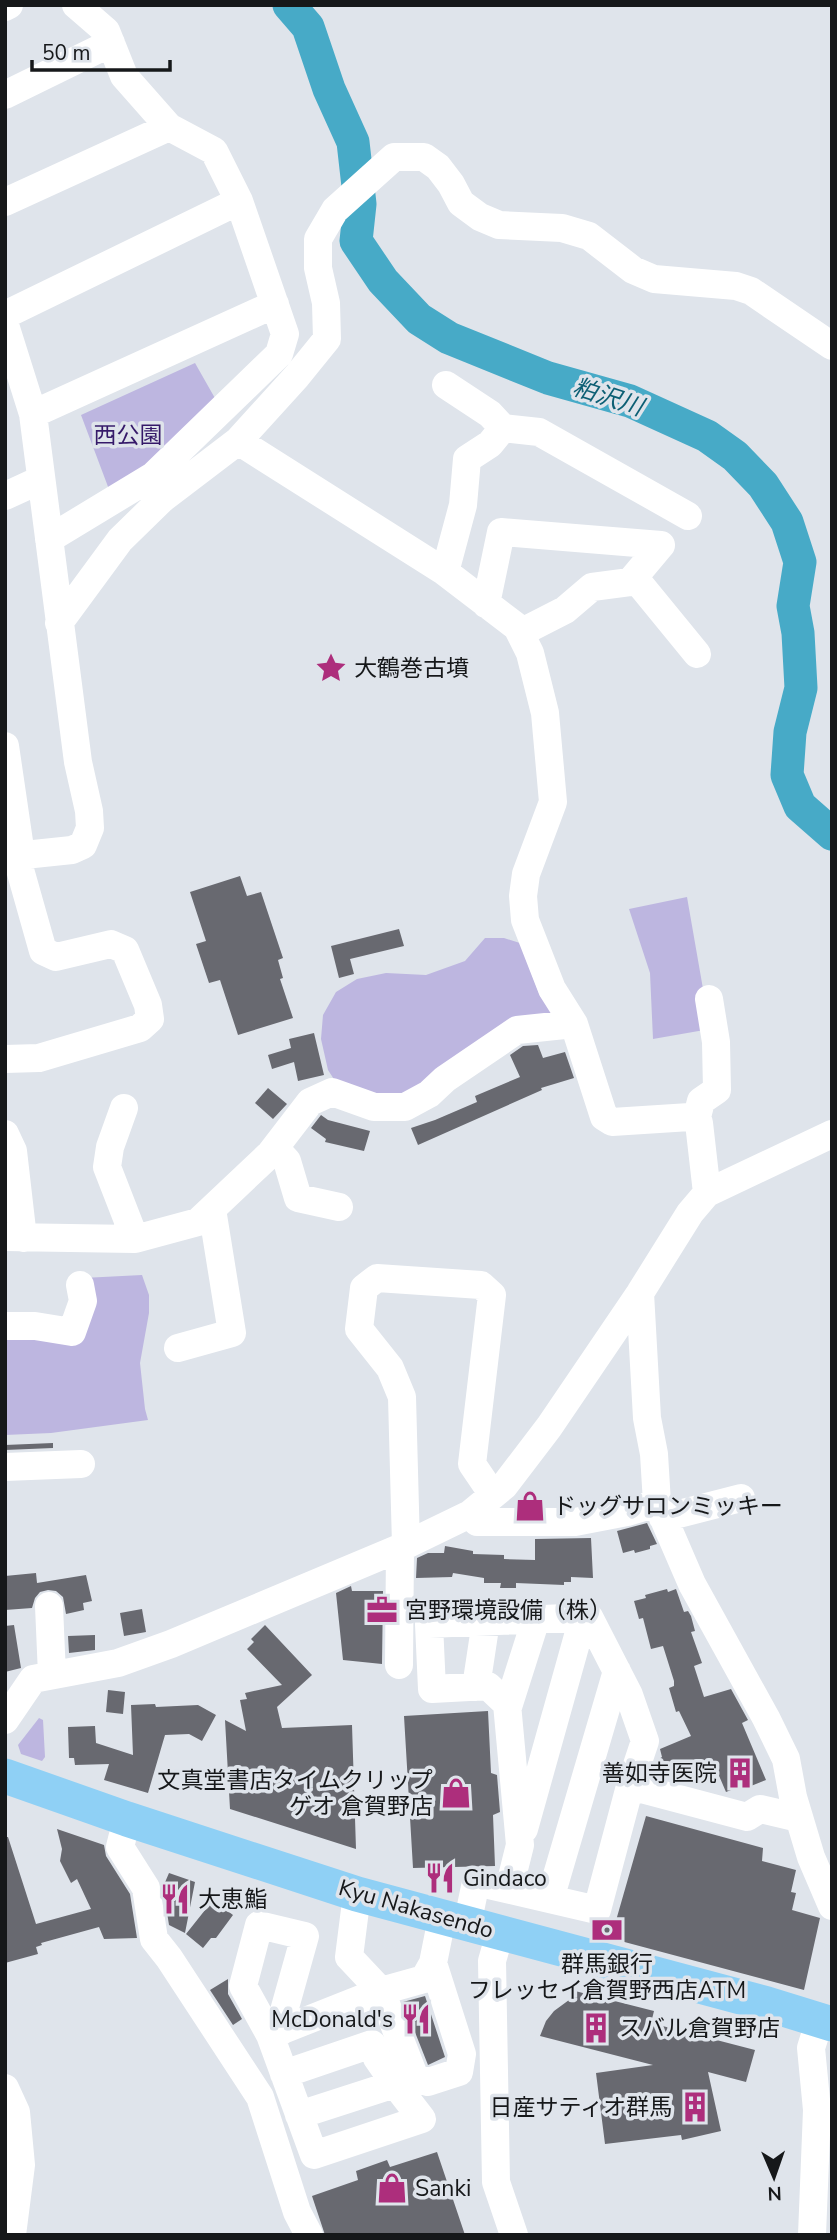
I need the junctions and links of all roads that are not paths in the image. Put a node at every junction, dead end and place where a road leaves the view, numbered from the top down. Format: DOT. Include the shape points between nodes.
graph roads {
  1 [pos="76,5"];
  2 [pos="111,43"];
  3 [pos="5,95"];
  4 [pos="169,127"];
  5 [pos="239,201"];
  6 [pos="5,202"];
  7 [pos="275,304"];
  8 [pos="5,315"];
  9 [pos="5,326"];
  10 [pos="832,346"];
  11 [pos="446,385"];
  12 [pos="21,400"];
  13 [pos="503,428"];
  14 [pos="238,441"];
  15 [pos="40,480"];
  16 [pos="5,496"];
  17 [pos="688,516"];
  18 [pos="50,539"];
  19 [pos="446,572"];
  20 [pos="634,577"];
  21 [pos="486,604"];
  22 [pos="59,623"];
  23 [pos="520,633"];
  24 [pos="698,653"];
  25 [pos="5,746"];
  26 [pos="13,856"];
  27 [pos="709,999"];
  28 [pos="575,1024"];
  29 [pos="5,1059"];
  30 [pos="124,1108"];
  31 [pos="696,1121"];
  32 [pos="5,1134"];
  33 [pos="832,1134"];
  34 [pos="275,1148"];
  35 [pos="707,1193"];
  36 [pos="339,1207"];
  37 [pos="212,1209"];
  38 [pos="14,1238"];
  39 [pos="135,1239"];
  40 [pos="80,1285"];
  41 [pos="640,1293"];
  42 [pos="5,1326"];
  43 [pos="178,1348"];
  44 [pos="82,1464"];
  45 [pos="5,1467"];
  46 [pos="493,1496"];
  47 [pos="741,1498"];
  48 [pos="660,1511"];
  49 [pos="470,1514"];
  50 [pos="403,1547"];
  51 [pos="49,1606"];
  52 [pos="583,1618"];
  53 [pos="536,1619"];
  54 [pos="486,1621"];
  55 [pos="399,1665"];
  56 [pos="617,1671"];
  57 [pos="476,1687"];
  58 [pos="23,1694"];
  59 [pos="508,1707"];
  60 [pos="5,1776"];
  61 [pos="630,1786"];
  62 [pos="799,1818"];
  63 [pos="127,1819"];
  64 [pos="520,1845"];
  65 [pos="509,1889"];
  66 [pos="357,1894"];
  67 [pos="550,1899"];
  68 [pos="832,1906"];
  69 [pos="470,1925"];
  70 [pos="305,1936"];
  71 [pos="350,1948"];
  72 [pos="433,1964"];
  73 [pos="381,1991"];
  74 [pos="354,2001"];
  75 [pos="826,2022"];
  76 [pos="276,2033"];
  77 [pos="372,2044"];
  78 [pos="284,2074"];
  79 [pos="395,2084"];
  80 [pos="5,2088"];
  81 [pos="299,2115"];
  82 [pos="12,2235"];
  83 [pos="309,2235"];
  84 [pos="514,2235"];
  85 [pos="812,2235"];
  1 -- 2 [label="street" via="106,31"];
  2 -- 3 [label="street"];
  2 -- 4 [label="street" via="124,76"];
  4 -- 5 [label="street" via="214,151"];
  4 -- 6 [label="street"];
  5 -- 7 [label="street"];
  5 -- 8 [label="street"];
  7 -- 12 [label="street"];
  7 -- 18 [label="street" via="285,334 279,354 153,476"];
  9 -- 12 [label="street"];
  10 -- 14 [label="street" via="751,291 654,279 633,270 589,236 562,228 499,225 480,217 461,203 438,167 424,157 394,157 335,210 318,239 327,339"];
  11 -- 13 [label="street"];
  12 -- 15 [label="street"];
  13 -- 17 [label="street" via="539,432"];
  13 -- 19 [label="street" via="490,444 467,459 463,505"];
  14 -- 19 [label="street"];
  14 -- 22 [label="street" via="162,499 120,540"];
  15 -- 16 [label="street"];
  15 -- 18 [label="street"];
  18 -- 22 [label="street"];
  19 -- 21 [label="street"];
  20 -- 21 [label="street" via="661,545 501,532"];
  20 -- 23 [label="street" via="629,582 592,587 565,610"];
  20 -- 24 [label="street"];
  21 -- 23 [label="street"];
  22 -- 26 [label="street" via="90,828 83,845 72,850"];
  23 -- 28 [label="street" via="530,653 545,713 553,802 526,874 525,920 552,989"];
  25 -- 26 [label="street"];
  26 -- 29 [label="street" via="43,951 55,957 111,944 125,950 150,1019 140,1028 39,1058"];
  27 -- 31 [label="street" via="717,1090 701,1101"];
  28 -- 31 [label="street" via="604,1117 612,1122 690,1117"];
  28 -- 34 [label="street" via="517,1030 405,1107 374,1107 332,1092 310,1102"];
  30 -- 39 [label="street" via="107,1167"];
  31 -- 35 [label="street"];
  32 -- 38 [label="street" via="13,1151"];
  33 -- 35 [label="street"];
  34 -- 36 [label="street" via="287,1161 298,1198"];
  34 -- 37 [label="street"];
  35 -- 41 [label="street"];
  37 -- 39 [label="street" via="198,1222"];
  37 -- 43 [label="street" via="232,1333"];
  38 -- 39 [label="street"];
  40 -- 42 [label="street" via="83,1301 72,1332"];
  41 -- 46 [label="street" via="549,1427"];
  41 -- 48 [label="street" via="647,1418"];
  44 -- 45 [label="street"];
  46 -- 49 [label="street"];
  46 -- 50 [label="street" via="472,1464 492,1296 481,1285 377,1278 363,1288 359,1329 390,1368 402,1397"];
  47 -- 48 [label="street"];
  48 -- 49 [label="street" via="575,1522 477,1522"];
  48 -- 62 [label="street" via="692,1584 786,1759"];
  49 -- 50 [label="street"];
  50 -- 55 [label="street"];
  50 -- 58 [label="street" via="150,1652"];
  51 -- 58 [label="street"];
  52 -- 53 [label="street"];
  52 -- 56 [label="street" via="589,1617"];
  52 -- 64 [label="street"];
  53 -- 54 [label="street"];
  53 -- 59 [label="street"];
  54 -- 57 [label="street"];
  54 -- 57 [label="street" via="429,1624 432,1689"];
  56 -- 61 [label="street" via="645,1741"];
  56 -- 67 [label="street"];
  57 -- 59 [label="street" via="488,1686"];
  59 -- 64 [label="street"];
  60 -- 63 [label="main road, Kyu Nakasendo"];
  61 -- 62 [label="street" via="747,1817 760,1809"];
  61 -- 67 [label="street" via="597,1910"];
  62 -- 68 [label="street"];
  63 -- 66 [label="main road, Kyu Nakasendo"];
  63 -- 83 [label="street" via="120,1847 146,1888 154,1939 260,2097"];
  64 -- 65 [label="street"];
  65 -- 67 [label="street"];
  65 -- 69 [label="street" via="476,1882"];
  66 -- 69 [label="main road, Kyu Nakasendo"];
  66 -- 71 [label="street"];
  69 -- 72 [label="street"];
  69 -- 75 [label="main road, Kyu Nakasendo"];
  69 -- 84 [label="street" via="492,1961 496,2182"];
  70 -- 71 [label="street"];
  70 -- 76 [label="street"];
  70 -- 76 [label="street" via="259,1925 243,1986"];
  71 -- 73 [label="street" via="349,1957"];
  72 -- 73 [label="street" via="424,1979"];
  72 -- 73 [label="street" via="462,2054 459,2071 428,2082 415,2078"];
  73 -- 74 [label="street"];
  74 -- 76 [label="street"];
  74 -- 77 [label="street"];
  75 -- 85 [label="street" via="811,2048 817,2110"];
  76 -- 78 [label="street"];
  77 -- 78 [label="street"];
  77 -- 79 [label="street"];
  78 -- 81 [label="street"];
  79 -- 81 [label="street"];
  79 -- 81 [label="street" via="422,2119 314,2155"];
  80 -- 82 [label="street" via="16,2112 21,2165"];
}
